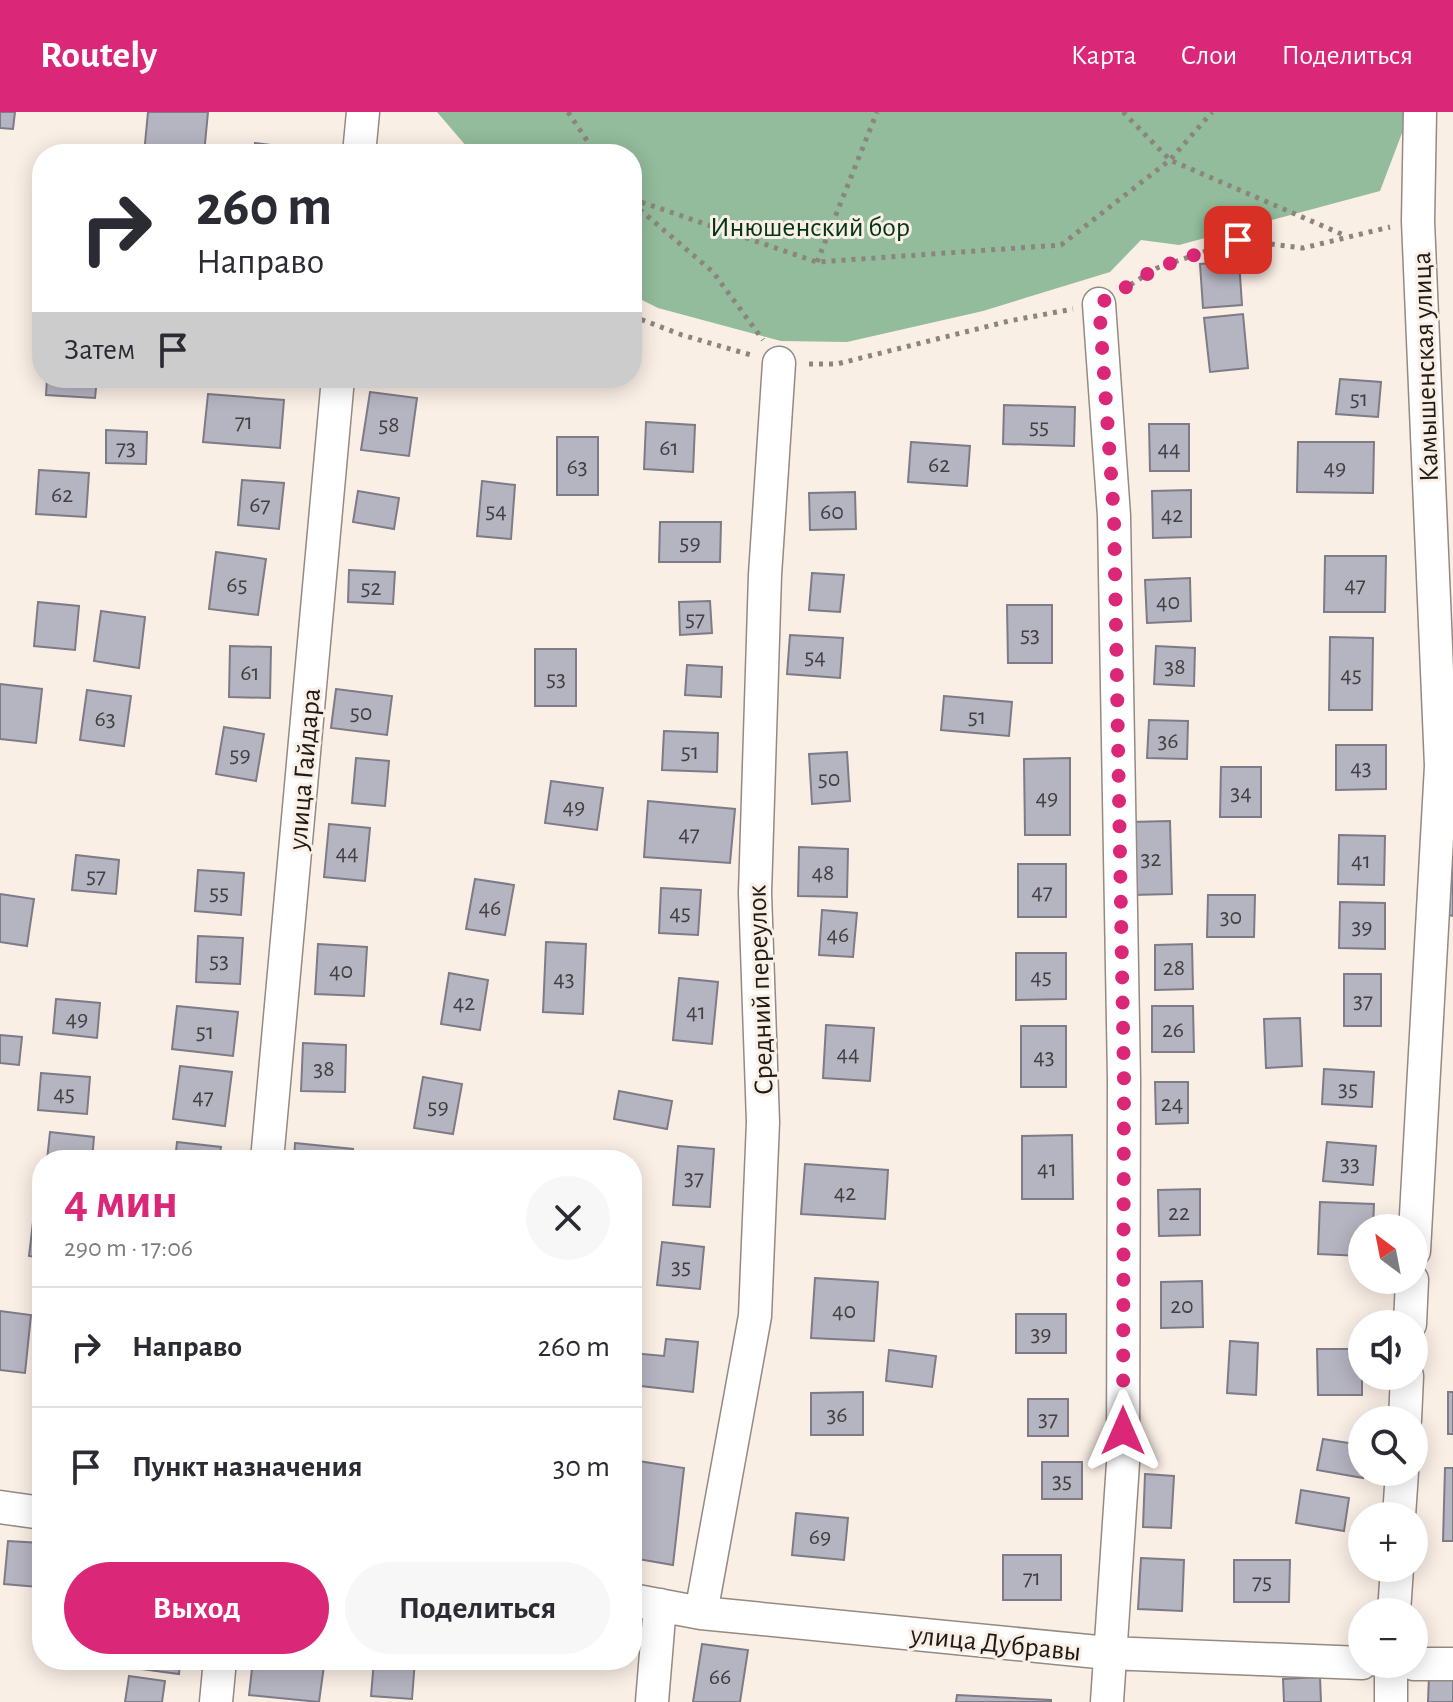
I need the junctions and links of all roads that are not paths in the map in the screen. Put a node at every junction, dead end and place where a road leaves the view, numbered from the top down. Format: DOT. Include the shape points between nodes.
graph roads {
  1 [pos="363,112"];
  2 [pos="1420,112"];
  3 [pos="360,144"];
  4 [pos="1099,304"];
  5 [pos="779,363"];
  6 [pos="337,388"];
  7 [pos="1447,766"];
  8 [pos="268,1150"];
  9 [pos="1417,1214"];
  10 [pos="0,1507"];
  11 [pos="32,1512"];
  12 [pos="646,1603"];
  13 [pos="701,1613"];
  14 [pos="1108,1653"];
  15 [pos="1348,1662"];
  16 [pos="1428,1664"];
  17 [pos="1453,1664"];
  18 [pos="219,1670"];
  19 [pos="1391,1678"];
  20 [pos="216,1702"];
  21 [pos="652,1702"];
  22 [pos="1107,1702"];
  23 [pos="1391,1702"];
  1 -- 3 [label="street"];
  2 -- 7 [label="street, Камышенская улица" via="1418,221"];
  4 -- 14 [label="street" via="1114,516 1124,1080 1123,1463"];
  5 -- 13 [label="street, Средний переулок" via="765,575 755,877 763,1122 755,1316"];
  6 -- 8 [label="street, улица Гайдара"];
  7 -- 9 [label="street, Камышенская улица"];
  10 -- 11 [label="street"];
  12 -- 13 [label="street, улица Дубравы"];
  12 -- 21 [label="street"];
  13 -- 14 [label="street, улица Дубравы"];
  14 -- 15 [label="street, улица Дубравы"];
  14 -- 22 [label="street"];
  16 -- 17 [label="street"];
  18 -- 20 [label="street"];
  19 -- 23 [label="street"];
}
